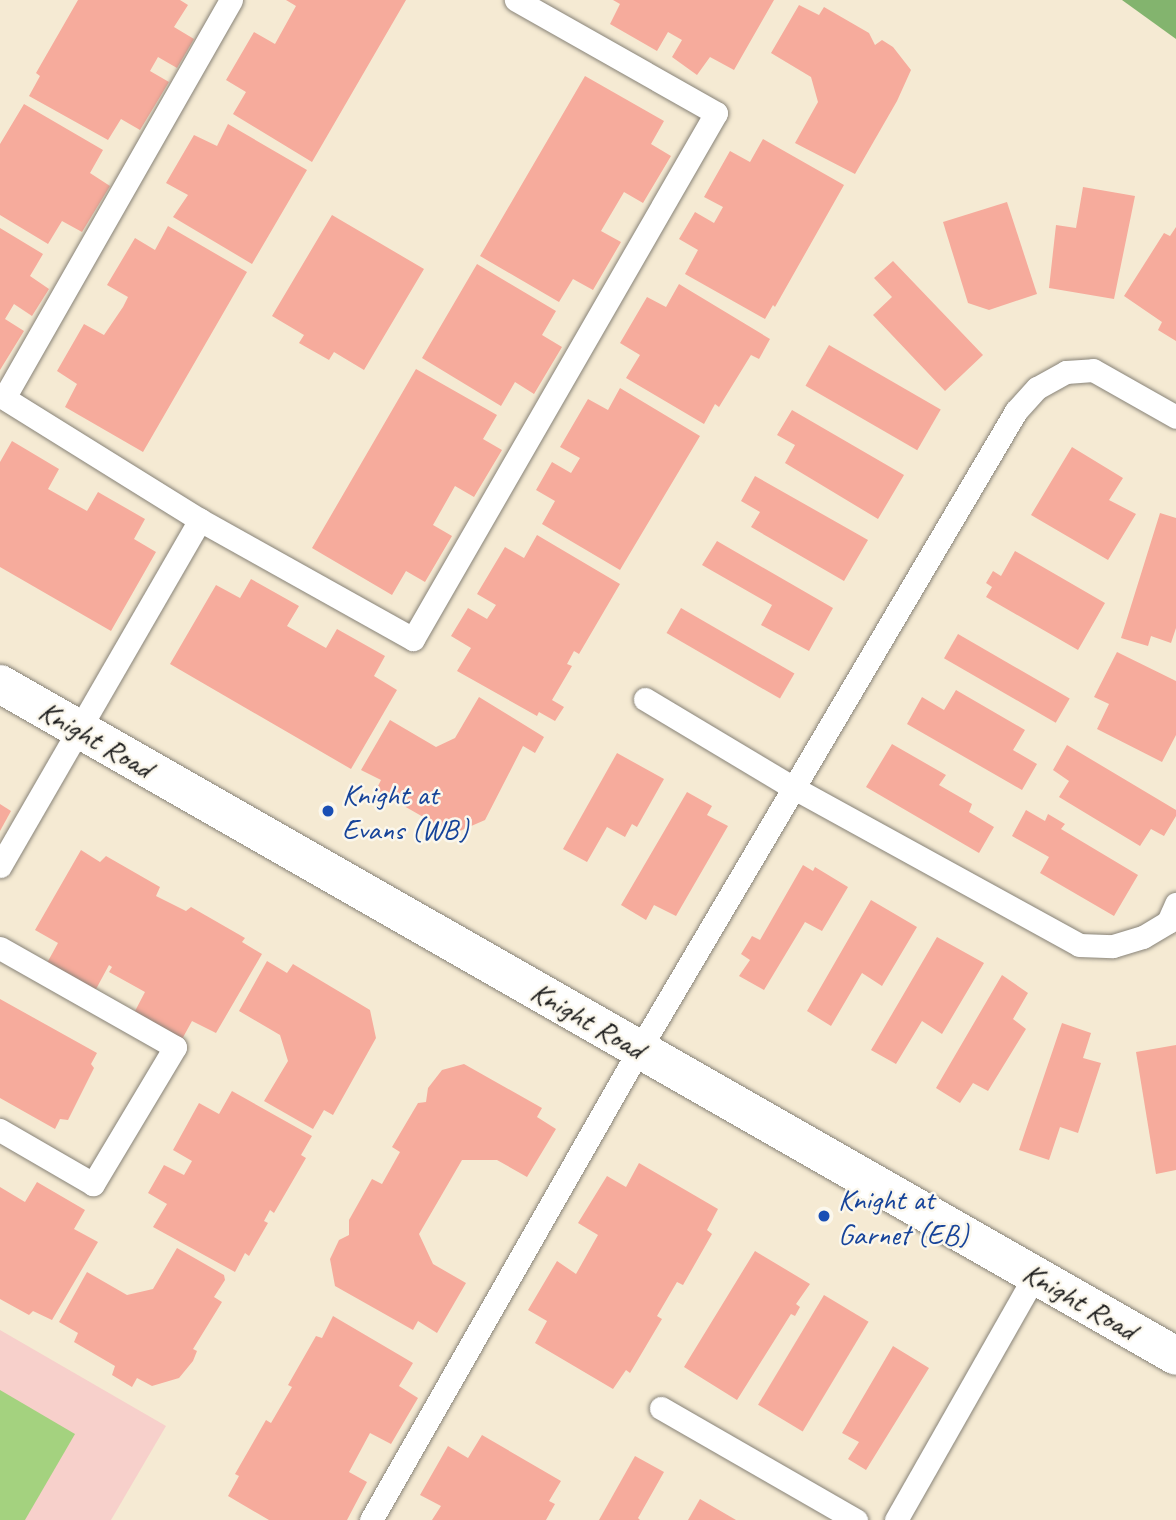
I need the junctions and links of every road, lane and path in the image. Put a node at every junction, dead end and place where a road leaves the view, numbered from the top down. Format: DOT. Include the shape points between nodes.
graph roads {
  1 [pos="231,0"];
  2 [pos="516,0"];
  3 [pos="1176,417"];
  4 [pos="200,520"];
  5 [pos="0,684"];
  6 [pos="645,699"];
  7 [pos="80,729"];
  8 [pos="794,788"];
  9 [pos="0,866"];
  10 [pos="1176,904"];
  11 [pos="0,948"];
  12 [pos="639,1050"];
  13 [pos="0,1130"];
  14 [pos="1035,1275"];
  15 [pos="1176,1356"];
  16 [pos="661,1408"];
  17 [pos="371,1520"];
  18 [pos="856,1520"];
  19 [pos="896,1520"];
  1 -- 4 [label="lane" via="4,398"];
  2 -- 4 [label="lane" via="716,113 413,639"];
  3 -- 8 [label="lane" via="1093,370 1066,372 1037,388 1016,411"];
  4 -- 7 [label="lane"];
  5 -- 7 [label="street, Knight Road"];
  6 -- 8 [label="lane"];
  7 -- 9 [label="lane"];
  7 -- 12 [label="street, Knight Road"];
  8 -- 10 [label="lane" via="1079,945 1113,946 1143,937 1168,922"];
  8 -- 12 [label="lane"];
  11 -- 13 [label="lane" via="176,1047 93,1184"];
  12 -- 14 [label="street, Knight Road"];
  12 -- 17 [label="lane"];
  14 -- 15 [label="street, Knight Road"];
  14 -- 19 [label="lane"];
  16 -- 18 [label="lane"];
}
